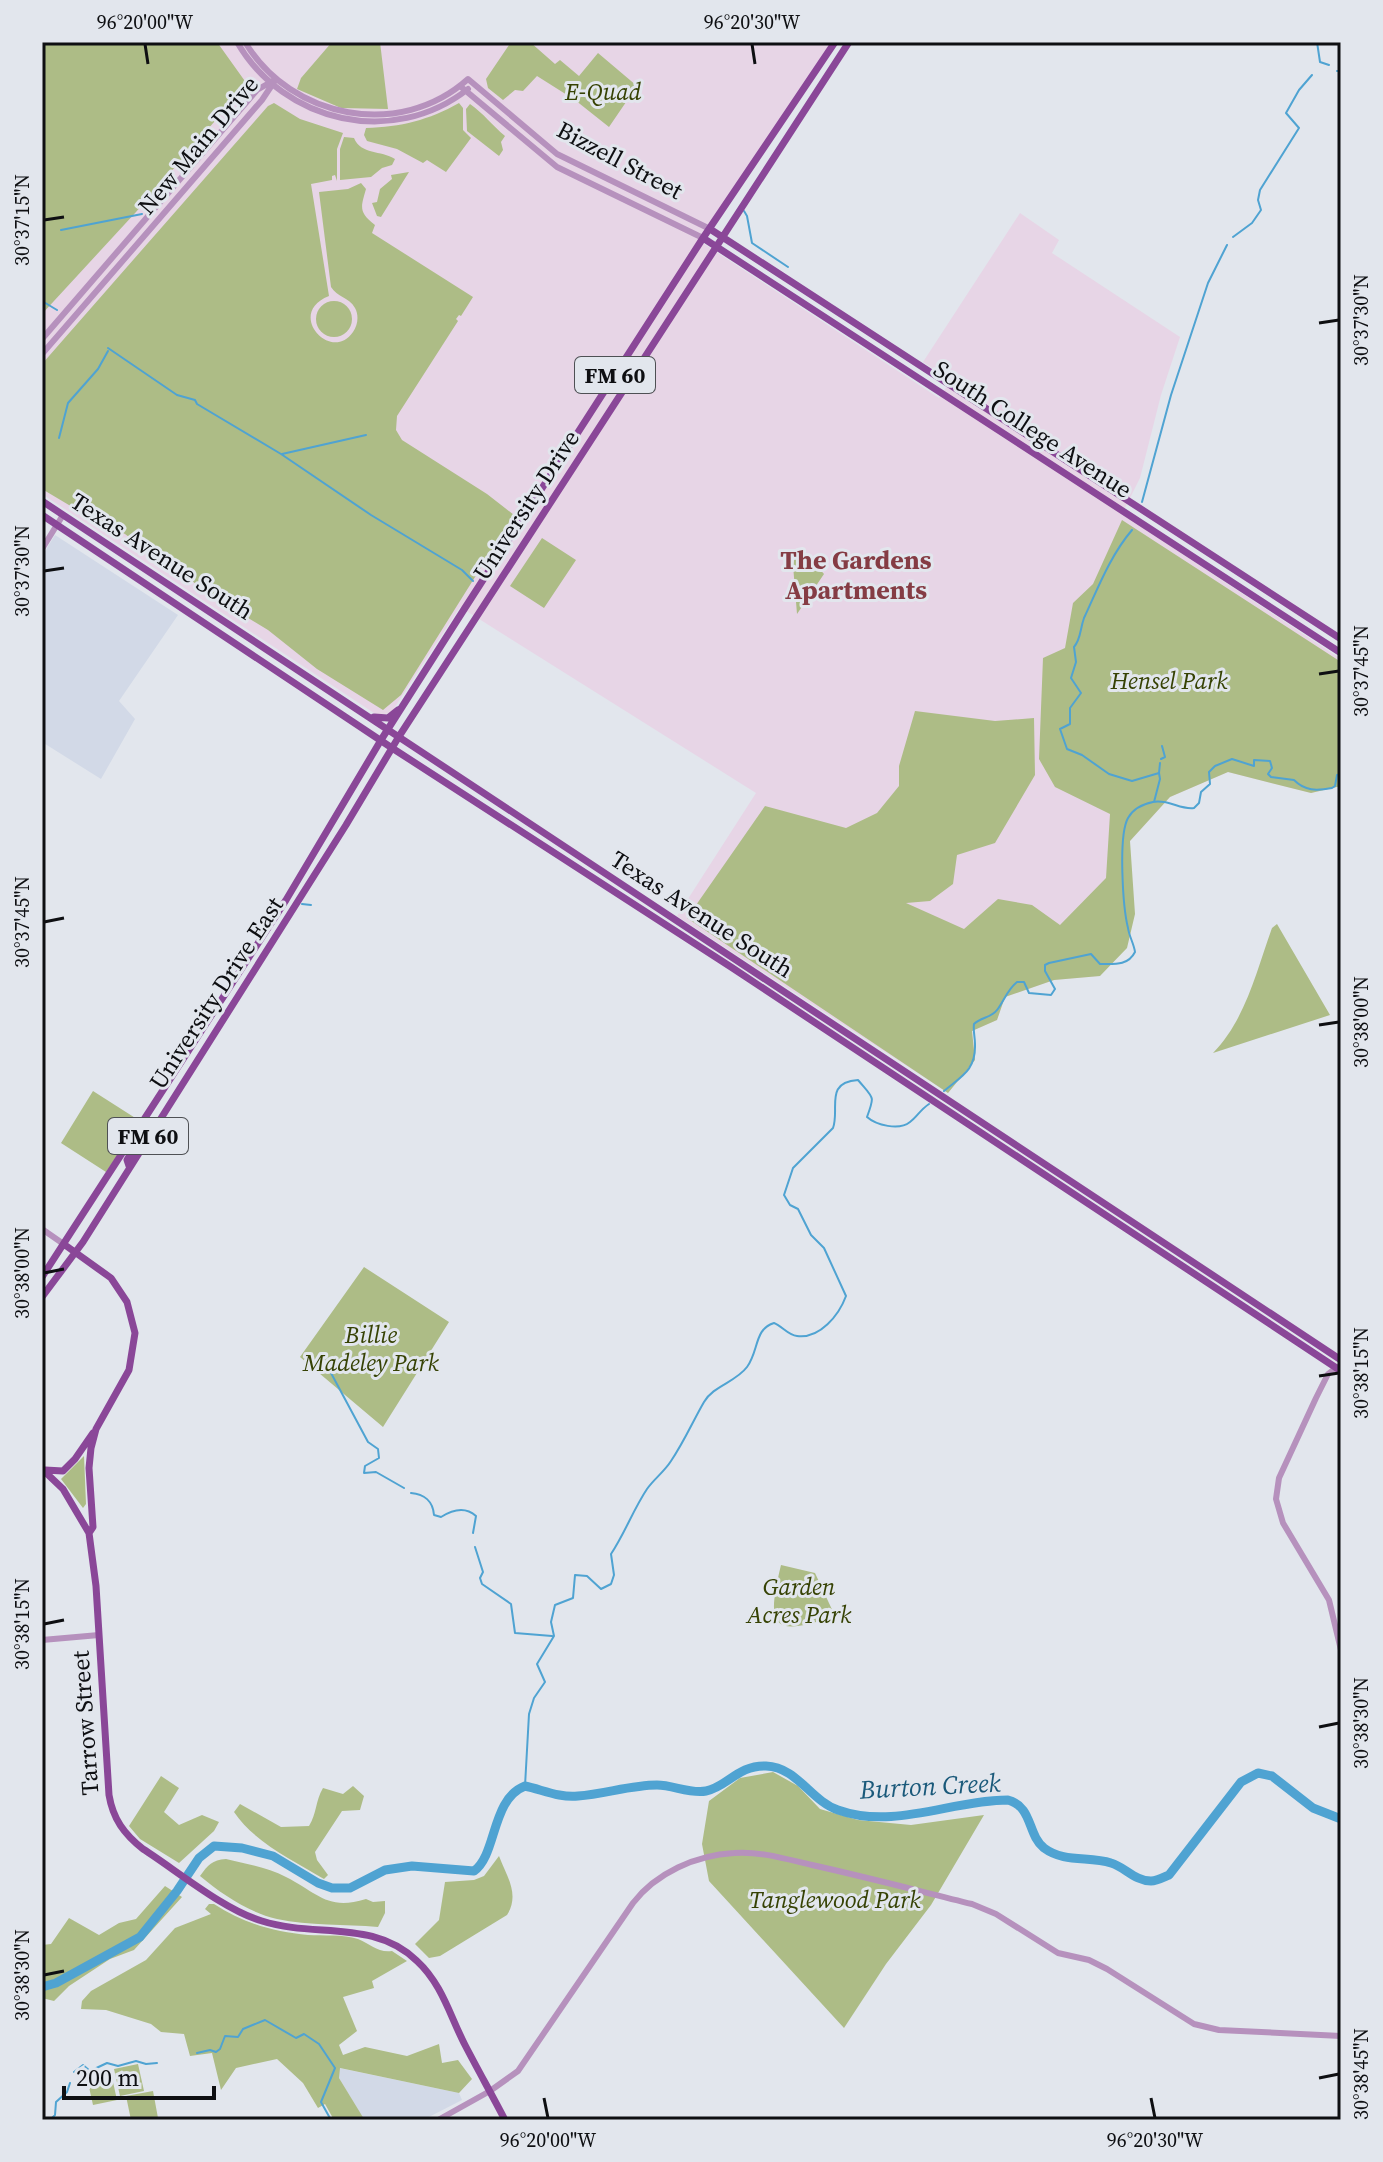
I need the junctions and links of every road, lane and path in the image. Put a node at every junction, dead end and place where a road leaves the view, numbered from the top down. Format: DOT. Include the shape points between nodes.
graph roads {
  1 [pos="237,42"];
  2 [pos="245,42"];
  3 [pos="835,42"];
  4 [pos="849,42"];
  5 [pos="259,73"];
  6 [pos="272,82"];
  7 [pos="462,88"];
  8 [pos="257,90"];
  9 [pos="283,94"];
  10 [pos="262,100"];
  11 [pos="503,108"];
  12 [pos="496,117"];
  13 [pos="361,118"];
  14 [pos="183,176"];
  15 [pos="190,182"];
  16 [pos="710,229"];
  17 [pos="722,237"];
  18 [pos="703,238"];
  19 [pos="716,247"];
  20 [pos="101,270"];
  21 [pos="109,277"];
  22 [pos="850,319"];
  23 [pos="843,330"];
  24 [pos="42,339"];
  25 [pos="42,354"];
  26 [pos="1077,468"];
  27 [pos="1071,478"];
  28 [pos="42,501"];
  29 [pos="42,515"];
  30 [pos="63,515"];
  31 [pos="57,525"];
  32 [pos="42,549"];
  33 [pos="184,594"];
  34 [pos="177,605"];
  35 [pos="1290,605"];
  36 [pos="1284,616"];
  37 [pos="1341,639"];
  38 [pos="1341,653"];
  39 [pos="405,703"];
  40 [pos="362,713"];
  41 [pos="388,730"];
  42 [pos="398,738"];
  43 [pos="381,740"];
  44 [pos="392,748"];
  45 [pos="628,899"];
  46 [pos="678,922"];
  47 [pos="199,1035"];
  48 [pos="197,1060"];
  49 [pos="177,1070"];
  50 [pos="171,1100"];
  51 [pos="937,1104"];
  52 [pos="991,1129"];
  53 [pos="132,1142"];
  54 [pos="996,1143"];
  55 [pos="129,1166"];
  56 [pos="1052,1169"];
  57 [pos="42,1229"];
  58 [pos="1145,1241"];
  59 [pos="65,1245"];
  60 [pos="76,1252"];
  61 [pos="1194,1263"];
  62 [pos="42,1277"];
  63 [pos="42,1297"];
  64 [pos="1339,1366"];
  65 [pos="96,1429"];
  66 [pos="42,1469"];
  67 [pos="75,1508"];
  68 [pos="93,1513"];
  69 [pos="89,1533"];
  70 [pos="99,1635"];
  71 [pos="42,1640"];
  72 [pos="1341,1650"];
  73 [pos="1341,2036"];
  74 [pos="490,2091"];
  75 [pos="438,2120"];
  76 [pos="505,2120"];
  1 -- 5 [label="street"];
  2 -- 6 [label="street"];
  3 -- 16 [label="main road, University Drive / FM 60"];
  4 -- 17 [label="main road, University Drive / FM 60"];
  5 -- 6 [label="street"];
  5 -- 8 [label="street"];
  6 -- 8 [label="street, New Main Drive"];
  6 -- 9 [label="street"];
  6 -- 10 [label="street, New Main Drive"];
  6 -- 13 [label="street"];
  7 -- 11 [label="street, Bizzell Street" via="471,82"];
  7 -- 12 [label="street, Bizzell Street"];
  7 -- 13 [label="street" via="413,109"];
  8 -- 14 [label="street, New Main Drive"];
  9 -- 10 [label="street"];
  9 -- 13 [label="street" via="321,113"];
  10 -- 15 [label="street, New Main Drive"];
  11 -- 12 [label="street"];
  11 -- 16 [label="street, Bizzell Street" via="557,154"];
  12 -- 18 [label="street, Bizzell Street" via="562,171"];
  14 -- 15 [label="street"];
  14 -- 20 [label="street, New Main Drive"];
  15 -- 21 [label="street, New Main Drive"];
  16 -- 17 [label="main road, Bizzell Street"];
  16 -- 18 [label="main road, University Drive / FM 60"];
  17 -- 19 [label="main road, University Drive / FM 60"];
  17 -- 22 [label="main road, South College Avenue"];
  18 -- 19 [label="main road, South College Avenue"];
  18 -- 39 [label="main road, University Drive / FM 60"];
  19 -- 23 [label="main road, South College Avenue"];
  19 -- 42 [label="main road, University Drive / FM 60"];
  20 -- 21 [label="street"];
  20 -- 24 [label="street, New Main Drive"];
  21 -- 25 [label="street, New Main Drive"];
  22 -- 23 [label="main road"];
  22 -- 26 [label="main road, South College Avenue"];
  23 -- 27 [label="main road, South College Avenue"];
  26 -- 27 [label="main road"];
  26 -- 35 [label="main road, South College Avenue"];
  27 -- 36 [label="main road, South College Avenue"];
  28 -- 30 [label="main road, Texas Avenue South"];
  29 -- 31 [label="main road, Texas Avenue South"];
  30 -- 31 [label="street"];
  30 -- 33 [label="main road, Texas Avenue South"];
  31 -- 32 [label="street"];
  31 -- 34 [label="main road, Texas Avenue South"];
  33 -- 34 [label="main road"];
  33 -- 40 [label="main road, Texas Avenue South"];
  34 -- 43 [label="main road, Texas Avenue South"];
  35 -- 36 [label="main road"];
  35 -- 37 [label="main road, South College Avenue"];
  36 -- 38 [label="main road, South College Avenue"];
  39 -- 40 [label="main road" via="384,719"];
  39 -- 41 [label="main road, University Drive / FM 60"];
  40 -- 41 [label="main road, Texas Avenue South"];
  41 -- 42 [label="main road, Texas Avenue South"];
  41 -- 43 [label="main road, University Drive East / FM 60"];
  42 -- 44 [label="main road, University Drive / FM 60"];
  42 -- 46 [label="main road, Texas Avenue South"];
  43 -- 44 [label="main road, Texas Avenue South"];
  43 -- 47 [label="main road, University Drive East / FM 60"];
  44 -- 45 [label="main road, Texas Avenue South"];
  44 -- 48 [label="main road, University Drive East / FM 60"];
  45 -- 46 [label="main road"];
  45 -- 51 [label="main road, Texas Avenue South"];
  46 -- 52 [label="main road, Texas Avenue South"];
  47 -- 48 [label="main road"];
  47 -- 49 [label="main road, University Drive East / FM 60"];
  48 -- 50 [label="main road, University Drive East / FM 60"];
  49 -- 50 [label="main road" via="180,1076"];
  49 -- 53 [label="main road, University Drive East / FM 60"];
  50 -- 55 [label="main road, University Drive East / FM 60"];
  51 -- 52 [label="main road"];
  51 -- 54 [label="main road, Texas Avenue South"];
  52 -- 56 [label="main road, Texas Avenue South"];
  53 -- 55 [label="main road"];
  53 -- 59 [label="main road, University Drive East / FM 60"];
  54 -- 56 [label="main road"];
  54 -- 58 [label="main road, Texas Avenue South"];
  55 -- 60 [label="main road, University Drive East / FM 60"];
  56 -- 61 [label="main road, Texas Avenue South"];
  57 -- 59 [label="street, Tarrow Street"];
  58 -- 61 [label="main road"];
  58 -- 64 [label="main road, Texas Avenue South"];
  59 -- 60 [label="main road, Tarrow Street"];
  59 -- 62 [label="main road, University Drive East / FM 60"];
  60 -- 63 [label="main road, University Drive East / FM 60"];
  60 -- 65 [label="main road, Tarrow Street" via="101,1268 119,1289 135,1333 129,1370"];
  61 -- 64 [label="main road, Texas Avenue South"];
  64 -- 72 [label="street" via="1328,1374 1316,1398 1279,1478 1276,1499 1283,1523 1326,1593"];
  65 -- 66 [label="main road" via="63,1471"];
  65 -- 68 [label="main road, Tarrow Street" via="89,1468"];
  66 -- 67 [label="main road"];
  67 -- 68 [label="main road"];
  67 -- 69 [label="main road"];
  68 -- 69 [label="main road, Tarrow Street"];
  69 -- 70 [label="main road, Tarrow Street"];
  70 -- 71 [label="street"];
  70 -- 74 [label="main road, Tarrow Street" via="109,1795 125,1832 143,1849 260,1921 370,1934 406,1951 441,1991"];
  73 -- 74 [label="street" via="1206,2028 1107,1969 1058,1953 972,1904 736,1852 673,1869 647,1886 518,2071"];
  74 -- 75 [label="street"];
  74 -- 76 [label="main road"];
}
